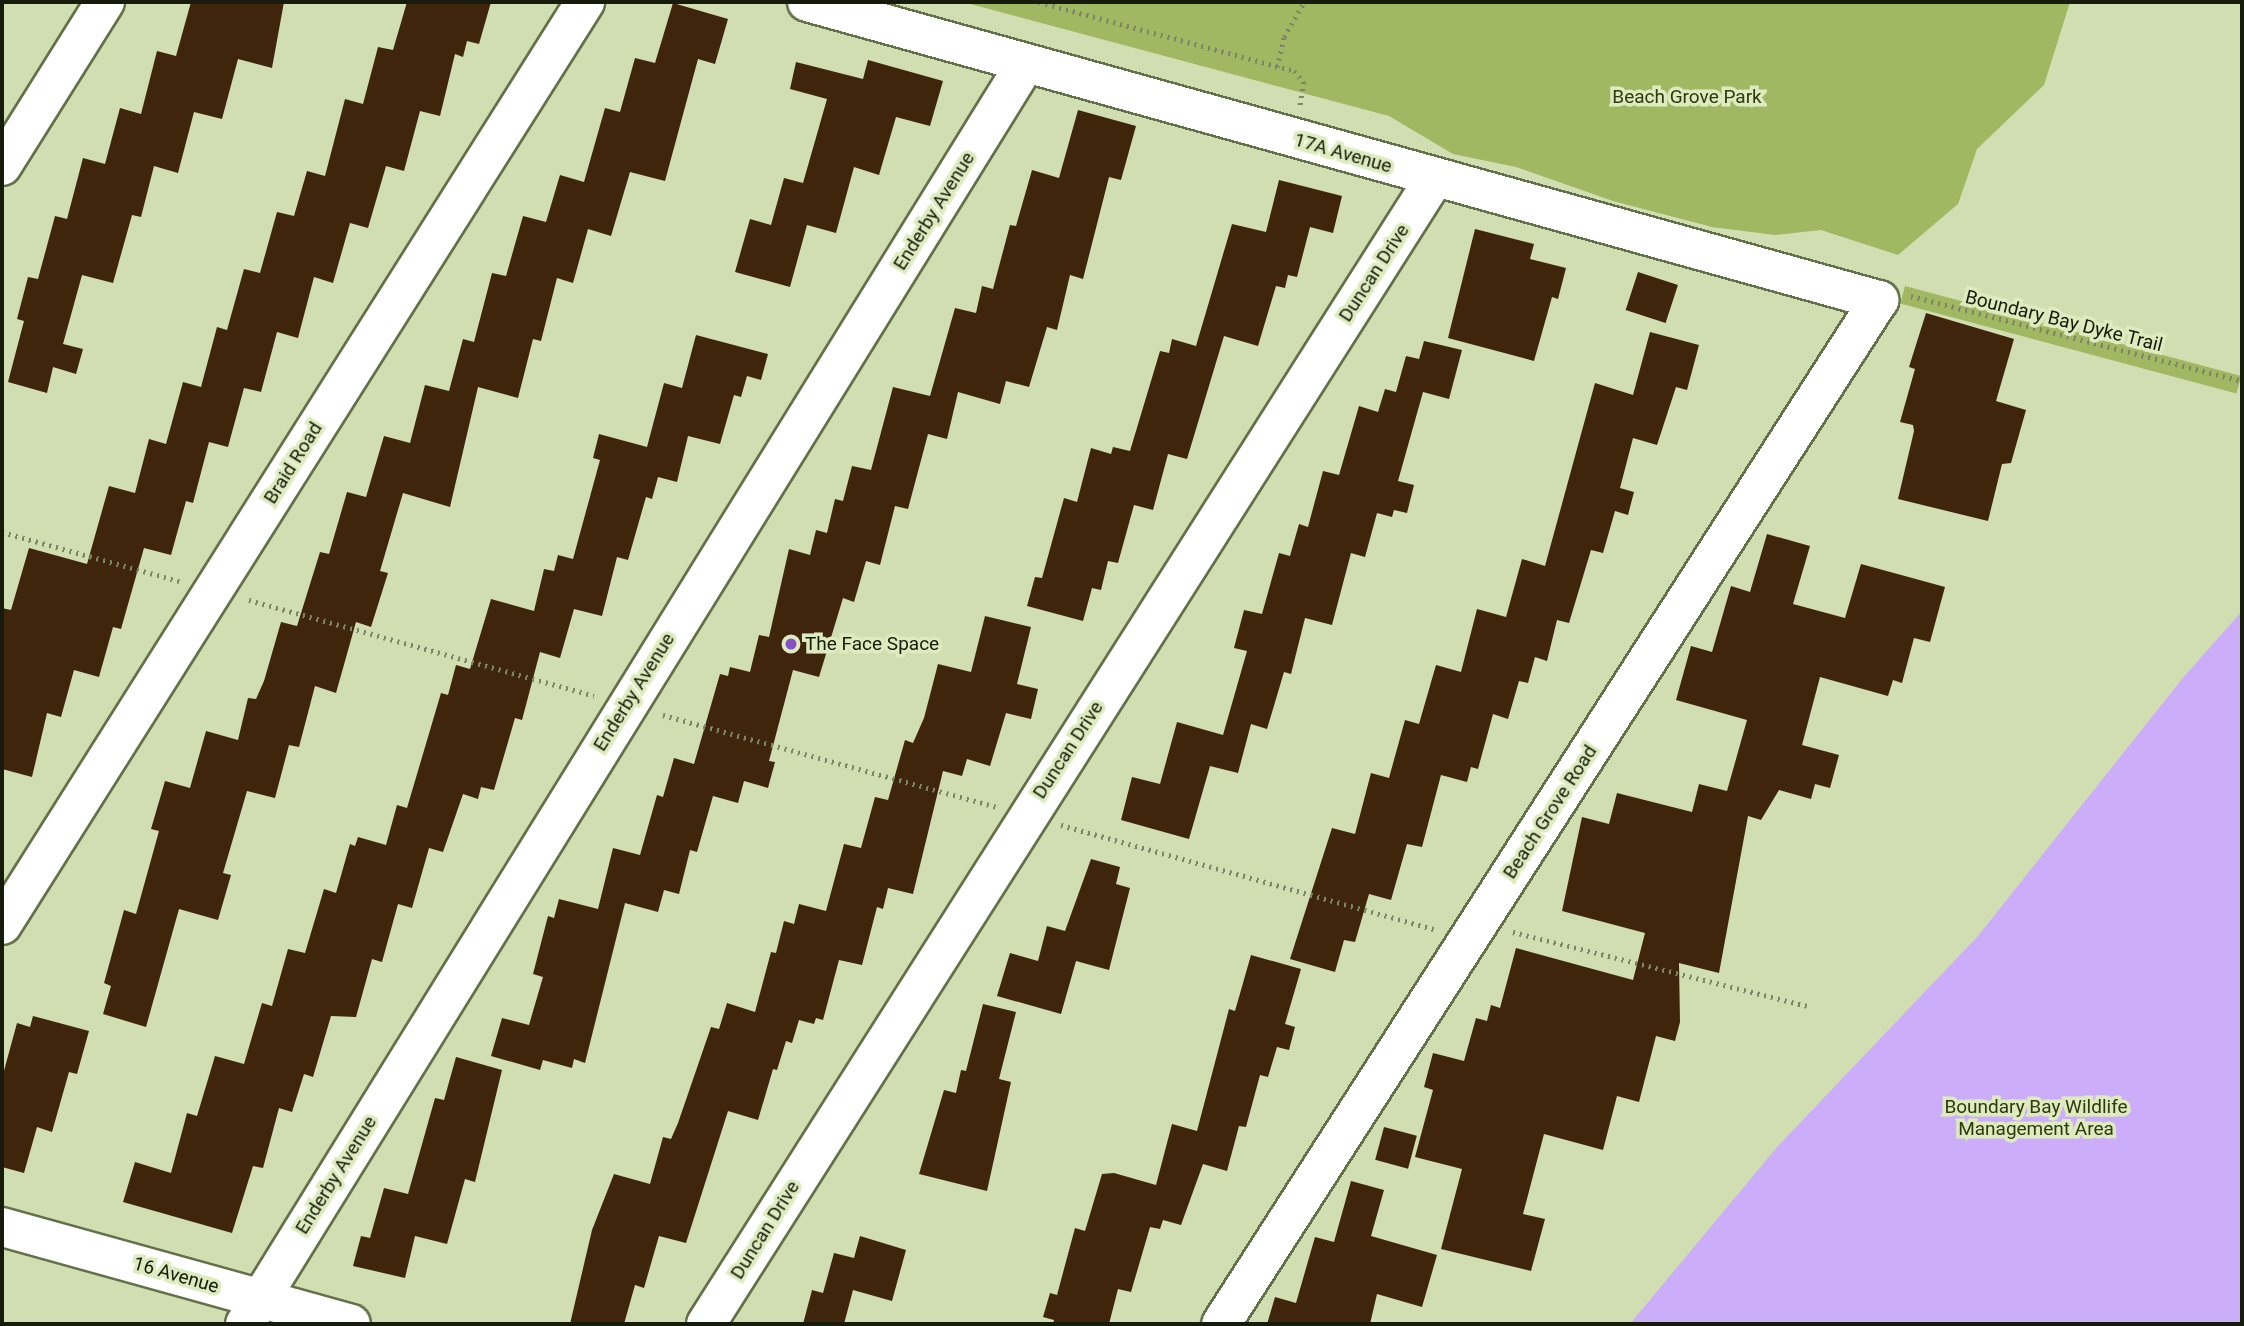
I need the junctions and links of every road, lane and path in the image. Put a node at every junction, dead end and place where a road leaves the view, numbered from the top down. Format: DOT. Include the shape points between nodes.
graph roads {
  1 [pos="105,2"];
  2 [pos="585,2"];
  3 [pos="807,2"];
  4 [pos="1039,2"];
  5 [pos="1304,2"];
  6 [pos="1026,63"];
  7 [pos="1277,67"];
  8 [pos="1294,139"];
  9 [pos="2,166"];
  10 [pos="1434,179"];
  11 [pos="1879,300"];
  12 [pos="2242,381"];
  13 [pos="2,532"];
  14 [pos="212,590"];
  15 [pos="626,705"];
  16 [pos="1026,815"];
  17 [pos="2,925"];
  18 [pos="1469,939"];
  19 [pos="1807,1006"];
  20 [pos="2,1227"];
  21 [pos="252,1311"];
  22 [pos="351,1324"];
  23 [pos="706,1324"];
  24 [pos="1221,1324"];
  1 -- 9 [label="street"];
  2 -- 14 [label="street, Braid Road"];
  3 -- 6 [label="street, 17A Avenue"];
  4 -- 7 [label="path"];
  5 -- 7 [label="path" via="1284,37"];
  6 -- 8 [label="street, 17A Avenue"];
  6 -- 15 [label="street, Enderby Avenue"];
  7 -- 8 [label="path" via="1294,71 1304,82"];
  8 -- 10 [label="street, 17A Avenue"];
  10 -- 11 [label="street, 17A Avenue"];
  10 -- 16 [label="street, Duncan Drive"];
  11 -- 12 [label="path, Boundary Bay Dyke Trail" via="1898,293"];
  11 -- 18 [label="street, Beach Grove Road"];
  13 -- 14 [label="path"];
  14 -- 15 [label="path"];
  14 -- 17 [label="street, Braid Road"];
  15 -- 16 [label="path"];
  15 -- 21 [label="street, Enderby Avenue"];
  16 -- 18 [label="path"];
  16 -- 23 [label="street, Duncan Drive"];
  18 -- 19 [label="path" via="1499,928"];
  18 -- 24 [label="street, Beach Grove Road"];
  20 -- 21 [label="street, 16 Avenue"];
  21 -- 22 [label="street, 16 Avenue"];
}
